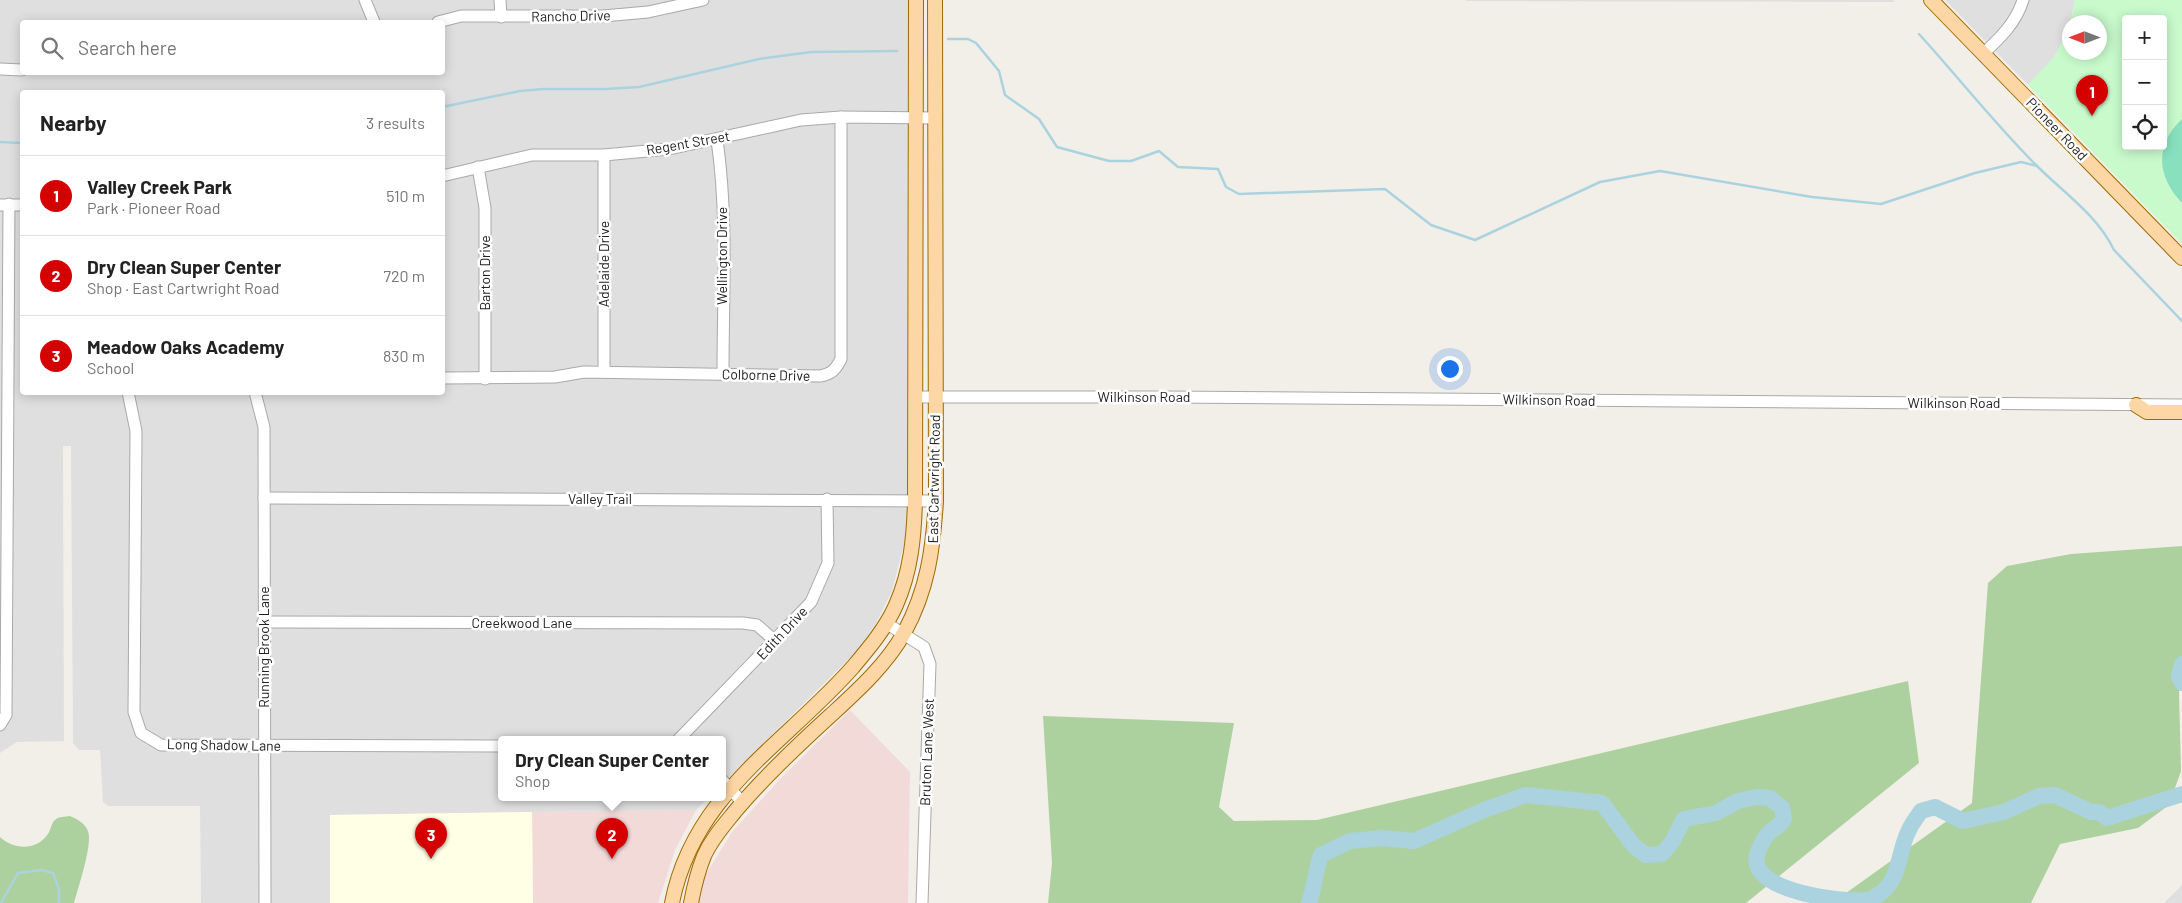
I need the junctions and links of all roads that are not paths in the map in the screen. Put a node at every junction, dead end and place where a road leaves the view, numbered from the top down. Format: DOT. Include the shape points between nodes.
graph roads {
  1 [pos="365,0"];
  2 [pos="500,0"];
  3 [pos="703,0"];
  4 [pos="916,0"];
  5 [pos="935,0"];
  6 [pos="1931,0"];
  7 [pos="2022,0"];
  8 [pos="501,16"];
  9 [pos="373,20"];
  10 [pos="445,20"];
  11 [pos="1983,54"];
  12 [pos="0,69"];
  13 [pos="20,70"];
  14 [pos="842,117"];
  15 [pos="916,118"];
  16 [pos="935,118"];
  17 [pos="717,140"];
  18 [pos="604,155"];
  19 [pos="478,167"];
  20 [pos="445,175"];
  21 [pos="20,204"];
  22 [pos="4,205"];
  23 [pos="2182,258"];
  24 [pos="604,372"];
  25 [pos="723,373"];
  26 [pos="445,378"];
  27 [pos="485,379"];
  28 [pos="129,395"];
  29 [pos="256,395"];
  30 [pos="915,397"];
  31 [pos="935,397"];
  32 [pos="2136,405"];
  33 [pos="2182,405"];
  34 [pos="2182,412"];
  35 [pos="264,498"];
  36 [pos="827,499"];
  37 [pos="4,501"];
  38 [pos="915,501"];
  39 [pos="936,501"];
  40 [pos="4,617"];
  41 [pos="263,622"];
  42 [pos="886,623"];
  43 [pos="903,634"];
  44 [pos="775,641"];
  45 [pos="1,724"];
  46 [pos="682,736"];
  47 [pos="264,745"];
  48 [pos="498,746"];
  49 [pos="726,784"];
  50 [pos="716,801"];
  51 [pos="743,803"];
  52 [pos="265,903"];
  53 [pos="672,903"];
  54 [pos="691,903"];
  55 [pos="922,903"];
  1 -- 9 [label="street"];
  2 -- 8 [label="street"];
  3 -- 8 [label="street, Rancho Drive" via="648,12 603,16"];
  4 -- 15 [label="main road, East Cartwright Road"];
  5 -- 16 [label="main road, East Cartwright Road"];
  6 -- 11 [label="main road, Pioneer Road"];
  7 -- 11 [label="street" via="2019,14"];
  8 -- 10 [label="street, Rancho Drive" via="460,16"];
  11 -- 23 [label="main road, Pioneer Road"];
  12 -- 13 [label="street"];
  14 -- 15 [label="street, Regent Street"];
  14 -- 17 [label="street, Regent Street" via="801,120"];
  14 -- 25 [label="street, Colborne Drive" via="841,358 837,368 820,376"];
  15 -- 16 [label="street, Regent Street"];
  15 -- 30 [label="main road, East Cartwright Road"];
  16 -- 31 [label="main road, East Cartwright Road"];
  17 -- 18 [label="street, Regent Street" via="669,149"];
  17 -- 25 [label="street, Wellington Drive" via="723,218"];
  18 -- 19 [label="street, Regent Street" via="532,155"];
  18 -- 24 [label="street, Adelaide Drive"];
  19 -- 20 [label="street, Regent Street"];
  19 -- 27 [label="street, Barton Drive" via="485,208"];
  21 -- 22 [label="street"];
  22 -- 37 [label="street"];
  24 -- 25 [label="street, Colborne Drive"];
  24 -- 27 [label="street, Colborne Drive"];
  26 -- 27 [label="street, Colborne Drive"];
  28 -- 47 [label="street, Long Shadow Lane" via="136,431 134,712 141,733 161,745"];
  29 -- 35 [label="street, Running Brook Lane" via="264,427"];
  30 -- 31 [label="street, Wilkinson Road"];
  30 -- 38 [label="main road, East Cartwright Road"];
  31 -- 32 [label="street, Wilkinson Road"];
  31 -- 39 [label="main road, East Cartwright Road"];
  32 -- 33 [label="street, Wilkinson Road"];
  32 -- 34 [label="main road" via="2147,412"];
  35 -- 36 [label="street, Valley Trail"];
  35 -- 41 [label="street, Running Brook Lane"];
  36 -- 38 [label="street, Valley Trail"];
  36 -- 44 [label="street, Edith Drive" via="826,569 811,602"];
  37 -- 40 [label="street"];
  38 -- 39 [label="street, Valley Trail"];
  38 -- 42 [label="main road, East Cartwright Road" via="911,558 896,606"];
  39 -- 43 [label="main road, East Cartwright Road" via="929,570 922,594"];
  40 -- 45 [label="street" via="6,715"];
  41 -- 44 [label="street, Creekwood Lane" via="743,623 756,625"];
  41 -- 47 [label="street, Running Brook Lane"];
  42 -- 43 [label="street, Bruton Lane West"];
  42 -- 49 [label="main road, East Cartwright Road" via="836,686"];
  43 -- 51 [label="main road, East Cartwright Road" via="860,688 788,753"];
  43 -- 55 [label="street, Bruton Lane West" via="924,648 930,664"];
  44 -- 46 [label="street, Edith Drive"];
  47 -- 48 [label="street, Long Shadow Lane"];
  47 -- 52 [label="street, Running Brook Lane"];
  49 -- 51 [label="street"];
  50 -- 53 [label="main road, East Cartwright Road" via="697,833"];
  51 -- 54 [label="main road, East Cartwright Road" via="719,831 705,855"];
}
